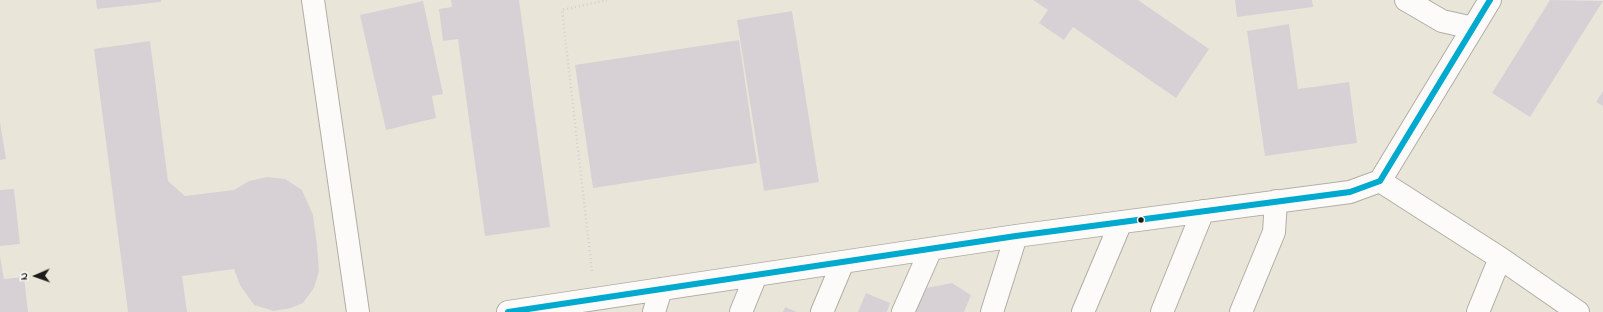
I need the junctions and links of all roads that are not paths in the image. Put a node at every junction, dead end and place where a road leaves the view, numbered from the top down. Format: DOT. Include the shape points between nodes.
graph roads {
  1 [pos="313,0"];
  2 [pos="1406,0"];
  3 [pos="1490,0"];
  4 [pos="1473,28"];
  5 [pos="1380,181"];
  6 [pos="1276,201"];
  7 [pos="1203,211"];
  8 [pos="1120,222"];
  9 [pos="1016,236"];
  10 [pos="931,249"];
  11 [pos="1500,258"];
  12 [pos="843,262"];
  13 [pos="756,275"];
  14 [pos="661,289"];
  15 [pos="559,308"];
  16 [pos="997,310"];
  17 [pos="358,312"];
  18 [pos="508,312"];
  19 [pos="654,312"];
  20 [pos="741,312"];
  21 [pos="822,312"];
  22 [pos="904,312"];
  23 [pos="1083,312"];
  24 [pos="1162,312"];
  25 [pos="1241,312"];
  26 [pos="1478,312"];
  27 [pos="1578,312"];
  1 -- 17 [label="street"];
  2 -- 4 [label="street" via="1442,21"];
  3 -- 4 [label="street"];
  4 -- 5 [label="street"];
  5 -- 6 [label="street" via="1350,192"];
  5 -- 11 [label="street"];
  6 -- 7 [label="street"];
  6 -- 25 [label="street" via="1274,232"];
  7 -- 8 [label="street"];
  7 -- 24 [label="street"];
  8 -- 9 [label="street"];
  8 -- 23 [label="street"];
  9 -- 10 [label="street"];
  9 -- 16 [label="street"];
  10 -- 12 [label="street"];
  10 -- 22 [label="street"];
  11 -- 26 [label="street"];
  11 -- 27 [label="street"];
  12 -- 13 [label="street"];
  12 -- 21 [label="street"];
  13 -- 14 [label="street"];
  13 -- 20 [label="street"];
  14 -- 15 [label="street" via="595,299"];
  14 -- 19 [label="street"];
  15 -- 18 [label="street"];
}
